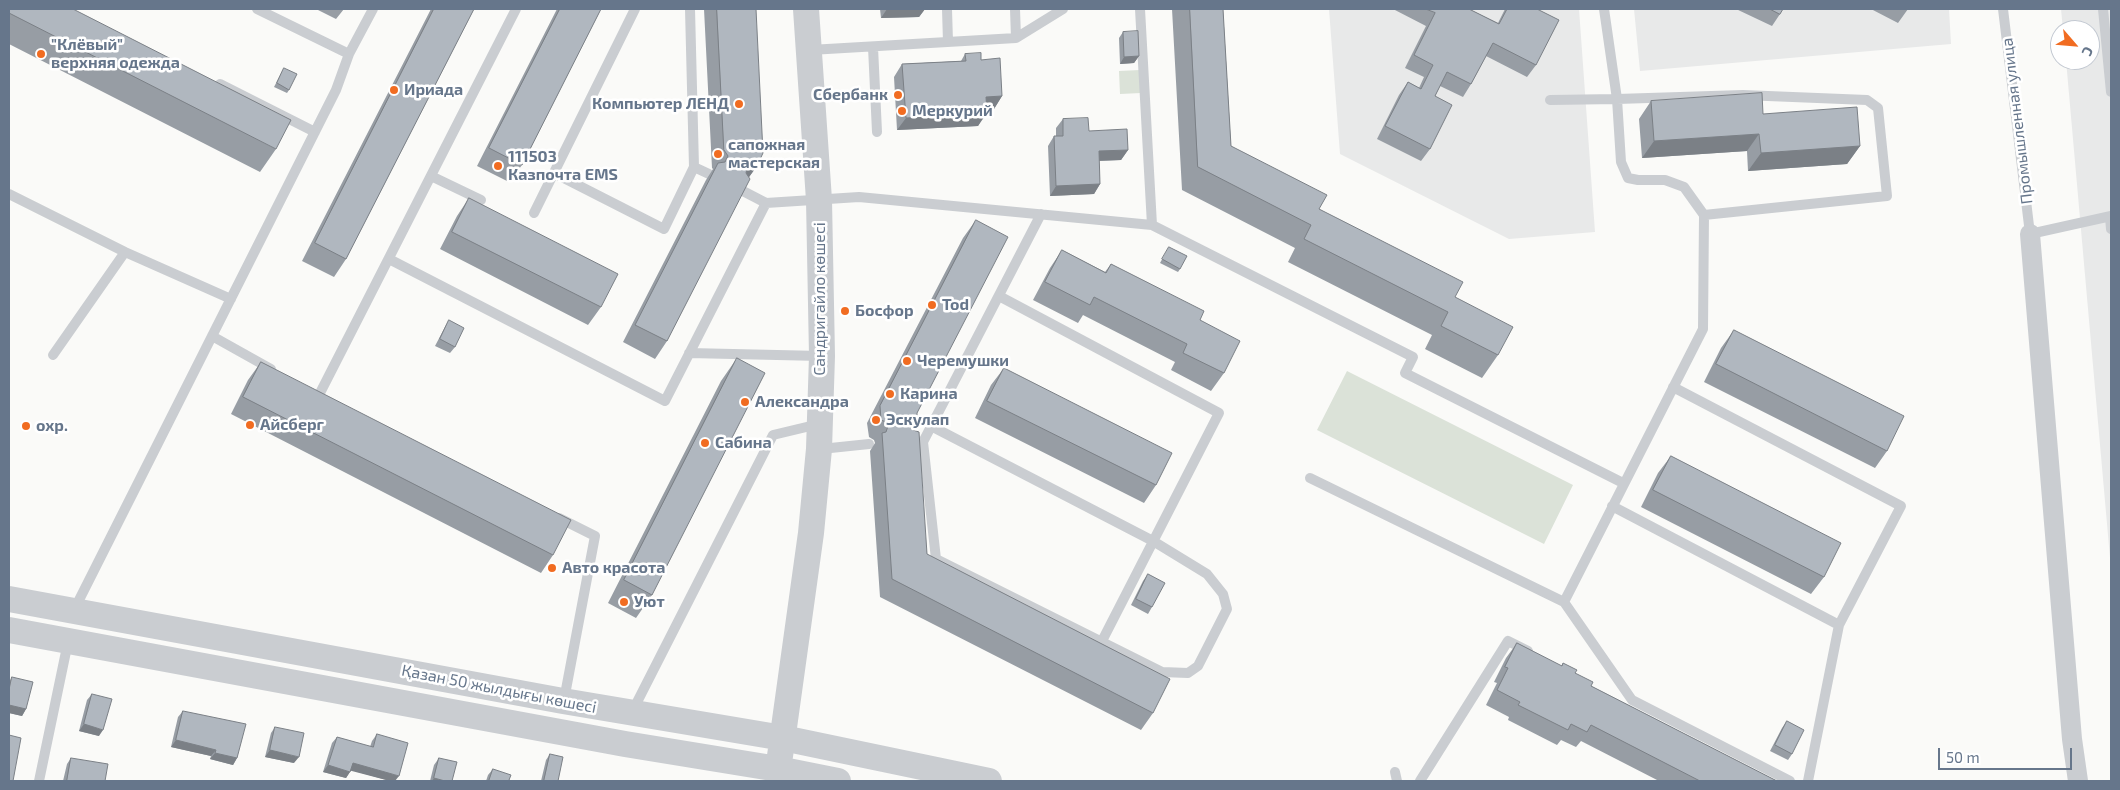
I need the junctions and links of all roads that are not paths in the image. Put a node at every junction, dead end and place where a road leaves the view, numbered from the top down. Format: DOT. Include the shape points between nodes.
graph roads {
  1 [pos="257,9"];
  2 [pos="373,9"];
  3 [pos="516,9"];
  4 [pos="636,9"];
  5 [pos="690,9"];
  6 [pos="806,9"];
  7 [pos="947,9"];
  8 [pos="1015,9"];
  9 [pos="1063,9"];
  10 [pos="1140,9"];
  11 [pos="1604,9"];
  12 [pos="2004,9"];
  13 [pos="2103,9"];
  14 [pos="1016,38"];
  15 [pos="948,42"];
  16 [pos="873,47"];
  17 [pos="809,50"];
  18 [pos="349,54"];
  19 [pos="210,79"];
  20 [pos="2111,92"];
  21 [pos="1617,99"];
  22 [pos="1550,100"];
  23 [pos="315,132"];
  24 [pos="877,132"];
  25 [pos="694,167"];
  26 [pos="554,173"];
  27 [pos="709,174"];
  28 [pos="431,176"];
  29 [pos="741,190"];
  30 [pos="9,194"];
  31 [pos="481,200"];
  32 [pos="820,200"];
  33 [pos="766,203"];
  34 [pos="534,213"];
  35 [pos="1041,214"];
  36 [pos="1704,215"];
  37 [pos="2110,217"];
  38 [pos="1152,225"];
  39 [pos="2111,230"];
  40 [pos="2030,234"];
  41 [pos="125,252"];
  42 [pos="389,259"];
  43 [pos="999,296"];
  44 [pos="231,299"];
  45 [pos="212,336"];
  46 [pos="689,353"];
  47 [pos="53,355"];
  48 [pos="822,356"];
  49 [pos="278,372"];
  50 [pos="1673,387"];
  51 [pos="319,395"];
  52 [pos="931,426"];
  53 [pos="819,436"];
  54 [pos="870,444"];
  55 [pos="1310,478"];
  56 [pos="1623,483"];
  57 [pos="1612,506"];
  58 [pos="551,513"];
  59 [pos="1153,541"];
  60 [pos="9,599"];
  61 [pos="1564,602"];
  62 [pos="74,610"];
  63 [pos="1840,625"];
  64 [pos="9,630"];
  65 [pos="68,641"];
  66 [pos="1102,641"];
  67 [pos="1542,658"];
  68 [pos="563,702"];
  69 [pos="631,714"];
  70 [pos="783,738"];
  71 [pos="624,744"];
  72 [pos="777,775"];
  73 [pos="39,781"];
  74 [pos="838,781"];
  75 [pos="989,781"];
  76 [pos="1420,781"];
  77 [pos="1790,781"];
  78 [pos="1808,781"];
  79 [pos="2078,781"];
  1 -- 18 [label="lane"];
  2 -- 18 [label="lane"];
  3 -- 28 [label="lane"];
  4 -- 26 [label="lane"];
  5 -- 25 [label="lane"];
  6 -- 17 [label="street, Сандригайло көшесі"];
  7 -- 15 [label="lane"];
  8 -- 14 [label="lane"];
  9 -- 14 [label="lane"];
  10 -- 38 [label="lane"];
  11 -- 21 [label="lane"];
  12 -- 40 [label="lane, Промышленная улица"];
  13 -- 20 [label="lane"];
  14 -- 15 [label="lane"];
  15 -- 16 [label="lane"];
  16 -- 17 [label="lane"];
  16 -- 24 [label="lane"];
  17 -- 32 [label="street, Сандригайло көшесі"];
  18 -- 23 [label="lane"];
  19 -- 23 [label="lane"];
  21 -- 22 [label="lane"];
  21 -- 36 [label="lane" via="1622,162 1628,178 1664,180 1684,187"];
  21 -- 36 [label="lane" via="1743,94 1867,100 1878,108 1887,196"];
  23 -- 44 [label="lane"];
  25 -- 26 [label="lane" via="664,229"];
  25 -- 27 [label="lane"];
  26 -- 34 [label="lane"];
  28 -- 31 [label="lane"];
  28 -- 42 [label="lane"];
  29 -- 33 [label="lane"];
  30 -- 41 [label="lane"];
  32 -- 33 [label="lane"];
  32 -- 35 [label="lane" via="859,197"];
  32 -- 48 [label="street, Сандригайло көшесі"];
  33 -- 46 [label="lane"];
  35 -- 38 [label="lane"];
  35 -- 43 [label="lane"];
  36 -- 50 [label="lane" via="1703,329"];
  37 -- 39 [label="lane"];
  37 -- 40 [label="lane"];
  38 -- 56 [label="lane" via="1413,357 1405,373"];
  40 -- 79 [label="street"];
  41 -- 44 [label="lane"];
  41 -- 47 [label="lane"];
  42 -- 46 [label="lane" via="665,401"];
  42 -- 51 [label="lane"];
  43 -- 52 [label="lane"];
  43 -- 59 [label="lane" via="1218,413"];
  44 -- 45 [label="lane"];
  45 -- 49 [label="lane"];
  45 -- 62 [label="lane"];
  46 -- 48 [label="lane"];
  48 -- 53 [label="street, Сандригайло көшесі"];
  50 -- 56 [label="lane"];
  50 -- 63 [label="lane" via="1901,506"];
  52 -- 59 [label="lane"];
  52 -- 66 [label="lane" via="918,442 936,559"];
  53 -- 54 [label="lane"];
  53 -- 69 [label="lane" via="773,435"];
  53 -- 70 [label="street, Сандригайло көшесі" via="811,533"];
  55 -- 61 [label="lane"];
  56 -- 57 [label="lane"];
  57 -- 61 [label="lane"];
  57 -- 63 [label="lane"];
  58 -- 68 [label="lane" via="595,536"];
  59 -- 66 [label="lane"];
  59 -- 66 [label="lane" via="1207,574 1223,594 1227,609 1198,666 1188,673 1162,672"];
  60 -- 62 [label="street, Қазан 50 жылдығы көшесі"];
  61 -- 77 [label="lane" via="1632,700"];
  62 -- 65 [label="street"];
  62 -- 68 [label="street, Қазан 50 жылдығы көшесі"];
  63 -- 78 [label="lane"];
  64 -- 65 [label="street, Қазан 50 жылдығы көшесі"];
  65 -- 71 [label="street, Қазан 50 жылдығы көшесі"];
  65 -- 73 [label="lane"];
  67 -- 76 [label="lane" via="1508,641"];
  68 -- 69 [label="street, Қазан 50 жылдығы көшесі"];
  69 -- 70 [label="street, Қазан 50 жылдығы көшесі"];
  69 -- 71 [label="street"];
  70 -- 72 [label="street, Сандригайло көшесі"];
  70 -- 75 [label="street, Қазан 50 жылдығы көшесі"];
  71 -- 72 [label="street, Қазан 50 жылдығы көшесі"];
  72 -- 74 [label="street, Қазан 50 жылдығы көшесі"];
}
